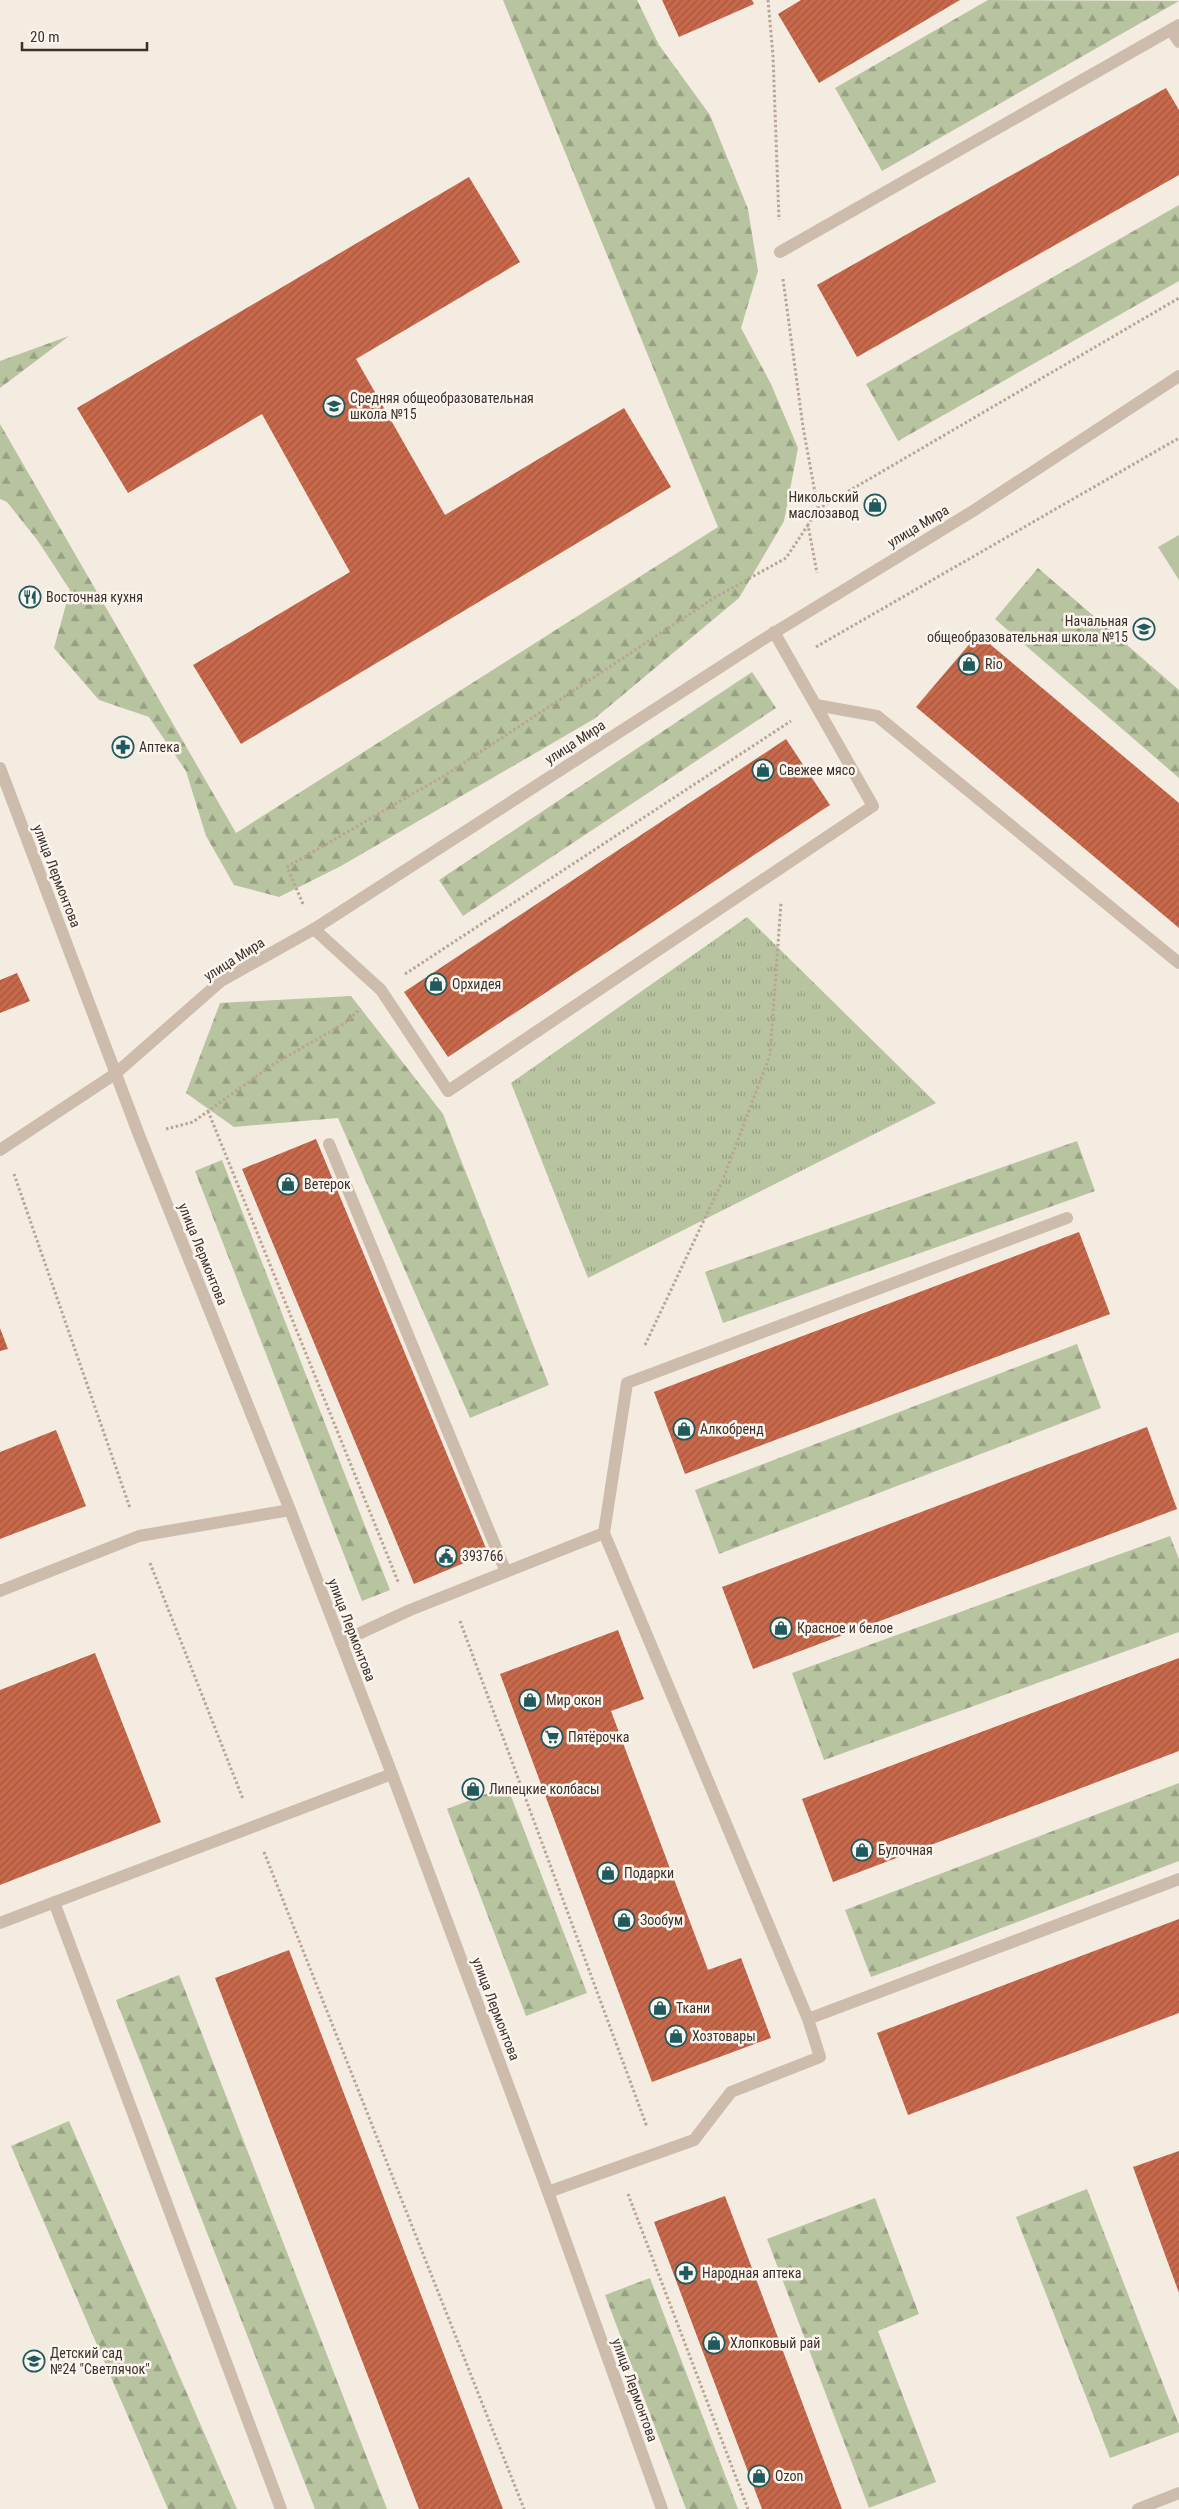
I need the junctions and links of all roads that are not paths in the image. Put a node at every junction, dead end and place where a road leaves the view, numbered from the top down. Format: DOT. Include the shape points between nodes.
graph roads {
  1 [pos="1175,27"];
  2 [pos="1179,42"];
  3 [pos="780,252"];
  4 [pos="1179,376"];
  5 [pos="774,632"];
  6 [pos="816,705"];
  7 [pos="0,768"];
  8 [pos="314,929"];
  9 [pos="1179,963"];
  10 [pos="115,1074"];
  11 [pos="329,1144"];
  12 [pos="0,1150"];
  13 [pos="1067,1218"];
  14 [pos="290,1510"];
  15 [pos="604,1533"];
  16 [pos="506,1572"];
  17 [pos="0,1590"];
  18 [pos="341,1642"];
  19 [pos="392,1774"];
  20 [pos="1179,1879"];
  21 [pos="54,1902"];
  22 [pos="0,1923"];
  23 [pos="808,2019"];
  24 [pos="548,2192"];
  25 [pos="1179,2493"];
  26 [pos="282,2509"];
  27 [pos="662,2509"];
  28 [pos="1138,2509"];
  1 -- 2 [label="street"];
  1 -- 3 [label="street"];
  4 -- 5 [label="street, улица Мира" via="973,511"];
  5 -- 6 [label="street"];
  5 -- 8 [label="street, улица Мира"];
  6 -- 8 [label="street" via="873,806 448,1091 381,990"];
  6 -- 9 [label="street" via="877,716"];
  7 -- 10 [label="street, улица Лермонтова"];
  8 -- 10 [label="street, улица Мира" via="221,981"];
  10 -- 12 [label="street, улица Мира"];
  10 -- 14 [label="street, улица Лермонтова"];
  11 -- 16 [label="street"];
  13 -- 15 [label="street" via="627,1383"];
  14 -- 17 [label="street" via="139,1536"];
  14 -- 18 [label="street, улица Лермонтова"];
  15 -- 16 [label="street"];
  15 -- 23 [label="street"];
  16 -- 18 [label="street" via="410,1610"];
  18 -- 19 [label="street, улица Лермонтова"];
  19 -- 21 [label="street"];
  19 -- 24 [label="street, улица Лермонтова"];
  20 -- 23 [label="street"];
  21 -- 22 [label="street"];
  21 -- 26 [label="street"];
  23 -- 24 [label="street" via="820,2057 731,2092 694,2140"];
  24 -- 27 [label="street, улица Лермонтова"];
  25 -- 28 [label="street"];
}
